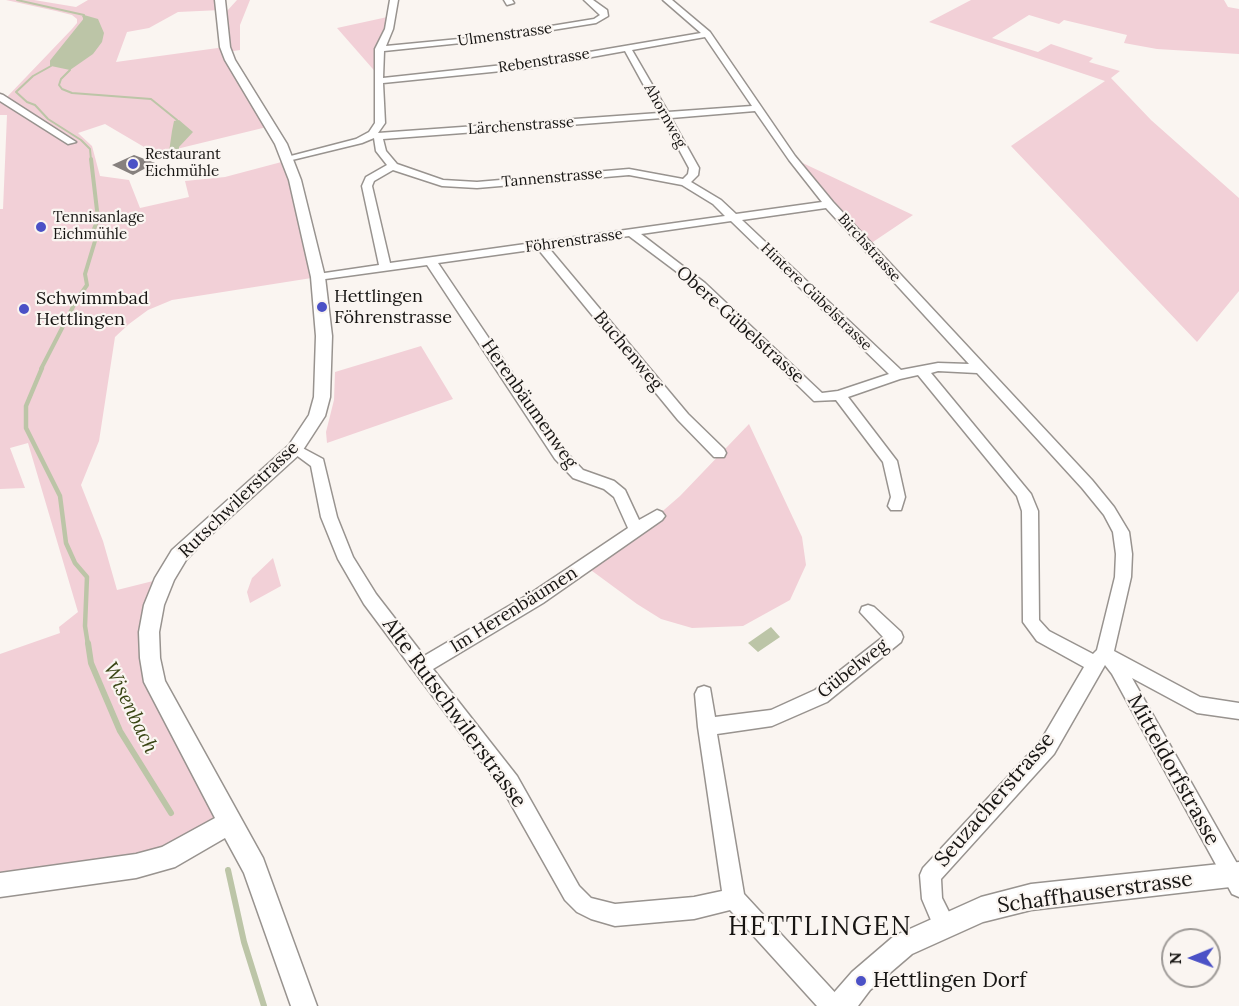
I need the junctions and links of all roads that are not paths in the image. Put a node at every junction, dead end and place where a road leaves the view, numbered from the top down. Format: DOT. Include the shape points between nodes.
graph roads {
  1 [pos="220,0"];
  2 [pos="394,0"];
  3 [pos="588,0"];
  4 [pos="667,0"];
  5 [pos="706,34"];
  6 [pos="627,48"];
  7 [pos="380,49"];
  8 [pos="380,81"];
  9 [pos="0,97"];
  10 [pos="757,108"];
  11 [pos="665,115"];
  12 [pos="376,135"];
  13 [pos="71,142"];
  14 [pos="288,158"];
  15 [pos="393,166"];
  16 [pos="685,183"];
  17 [pos="829,204"];
  18 [pos="734,219"];
  19 [pos="632,233"];
  20 [pos="541,246"];
  21 [pos="431,262"];
  22 [pos="385,268"];
  23 [pos="318,277"];
  24 [pos="980,369"];
  25 [pos="922,371"];
  26 [pos="898,375"];
  27 [pos="839,395"];
  28 [pos="295,449"];
  29 [pos="718,453"];
  30 [pos="1088,484"];
  31 [pos="896,506"];
  32 [pos="657,516"];
  33 [pos="636,530"];
  34 [pos="868,612"];
  35 [pos="1100,659"];
  36 [pos="421,667"];
  37 [pos="704,694"];
  38 [pos="1239,711"];
  39 [pos="707,727"];
  40 [pos="231,822"];
  41 [pos="1236,879"];
  42 [pos="0,885"];
  43 [pos="734,899"];
  44 [pos="944,924"];
  45 [pos="304,1006"];
  46 [pos="832,1006"];
  47 [pos="841,1006"];
  1 -- 14 [label="street, Rutschwilerstrasse" via="230,60"];
  2 -- 7 [label="street" via="389,29"];
  3 -- 7 [label="street, Ulmenstrasse" via="604,16 596,21 502,37"];
  4 -- 5 [label="street, Birchstrasse"];
  5 -- 6 [label="street, Rebenstrasse"];
  5 -- 10 [label="street, Birchstrasse"];
  6 -- 8 [label="street, Rebenstrasse" via="531,64"];
  6 -- 11 [label="street, Ahornweg"];
  7 -- 8 [label="street"];
  8 -- 12 [label="street" via="380,123"];
  9 -- 13 [label="street"];
  10 -- 11 [label="street, Lärchenstrasse"];
  10 -- 17 [label="street, Birchstrasse"];
  11 -- 12 [label="street, Lärchenstrasse"];
  11 -- 16 [label="street, Ahornweg" via="694,168"];
  12 -- 14 [label="street, Lärchenstrasse"];
  12 -- 15 [label="street" via="381,151"];
  14 -- 23 [label="street, Rutschwilerstrasse"];
  15 -- 16 [label="street, Tannenstrasse" via="442,183 477,185 629,172"];
  15 -- 22 [label="street" via="370,179 367,186"];
  16 -- 18 [label="street, Tannenstrasse" via="709,195"];
  17 -- 18 [label="street, Föhrenstrasse"];
  17 -- 24 [label="street, Birchstrasse"];
  18 -- 19 [label="street, Föhrenstrasse"];
  18 -- 26 [label="street, Hintere Gübelstrasse"];
  19 -- 20 [label="street, Föhrenstrasse"];
  19 -- 27 [label="street, Obere Gübelstrasse" via="701,285 819,398"];
  20 -- 21 [label="street, Föhrenstrasse"];
  20 -- 29 [label="street, Buchenweg" via="683,417"];
  21 -- 22 [label="street, Föhrenstrasse"];
  21 -- 33 [label="street, Herenbäumenweg" via="560,455 578,474 609,485 620,494"];
  22 -- 23 [label="street, Föhrenstrasse"];
  23 -- 28 [label="street, Rutschwilerstrasse" via="324,336 322,397 317,416"];
  24 -- 25 [label="street" via="938,367"];
  24 -- 30 [label="street, Birchstrasse"];
  25 -- 26 [label="street"];
  25 -- 35 [label="street" via="1024,494 1030,511 1031,622 1043,636"];
  26 -- 27 [label="street"];
  27 -- 31 [label="street" via="890,460 898,497"];
  28 -- 36 [label="street, Alte Rutschwilerstrasse" via="318,464 329,517 346,559 370,599"];
  28 -- 40 [label="street, Rutschwilerstrasse" via="179,555 154,605 150,658 155,682"];
  30 -- 35 [label="street, Seuzacherstrasse" via="1121,532 1124,554 1123,577"];
  32 -- 33 [label="street, Im Herenbäumen"];
  33 -- 36 [label="street, Im Herenbäumen" via="537,598"];
  34 -- 39 [label="street, Gübelweg" via="895,637 821,696 772,718"];
  35 -- 38 [label="street" via="1197,705"];
  35 -- 41 [label="street, Mitteldorfstrasse" via="1118,669"];
  35 -- 44 [label="street, Seuzacherstrasse" via="1047,748 930,875 932,899"];
  36 -- 43 [label="street, Alte Rutschwilerstrasse" via="510,783 572,893 584,905 615,915 694,908"];
  37 -- 39 [label="street"];
  39 -- 43 [label="street"];
  40 -- 42 [label="street" via="166,858 136,866"];
  40 -- 45 [label="street" via="254,867"];
  41 -- 44 [label="street, Schaffhauserstrasse" via="1032,897 981,909"];
  43 -- 46 [label="street"];
  44 -- 47 [label="street, Schaffhauserstrasse" via="903,945 861,981"];
}
